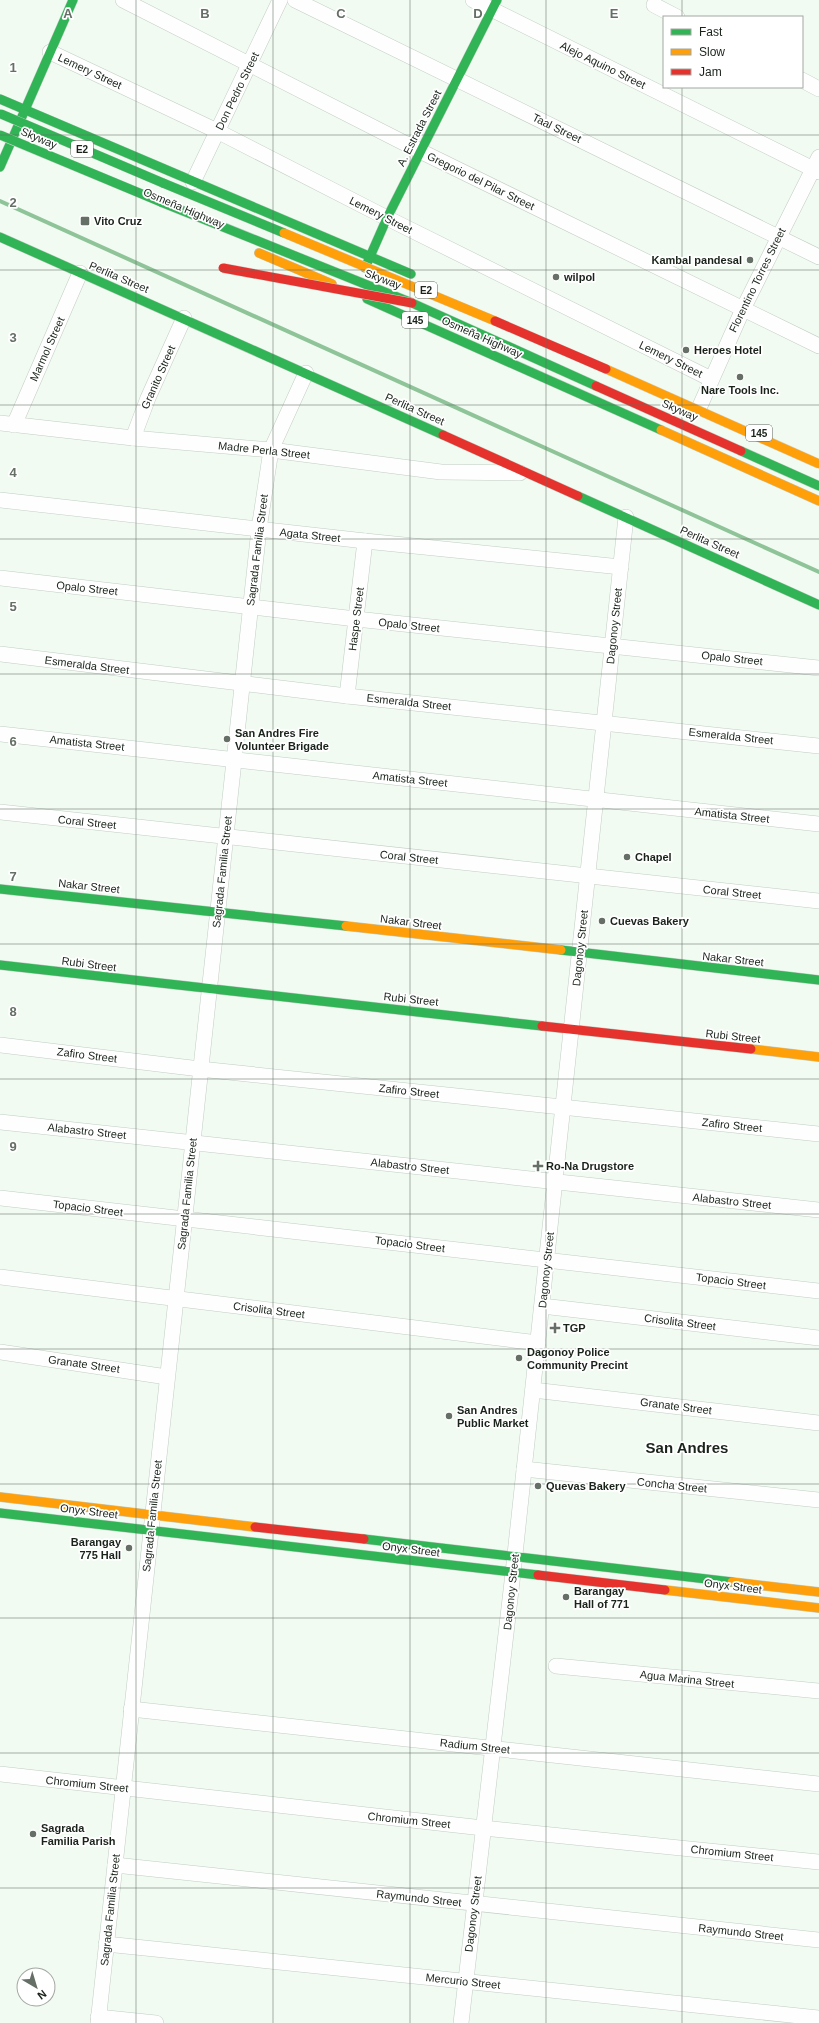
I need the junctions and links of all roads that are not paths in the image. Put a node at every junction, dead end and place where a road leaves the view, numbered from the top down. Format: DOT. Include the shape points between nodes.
graph roads {
  1 [pos="73,0"];
  2 [pos="123,0"];
  3 [pos="280,0"];
  4 [pos="295,0"];
  5 [pos="473,0"];
  6 [pos="494,5"];
  7 [pos="654,5"];
  8 [pos="676,16"];
  9 [pos="50,52"];
  10 [pos="250,64"];
  11 [pos="457,79"];
  12 [pos="803,81"];
  13 [pos="819,89"];
  14 [pos="0,99"];
  15 [pos="25,109"];
  16 [pos="0,114"];
  17 [pos="0,121"];
  18 [pos="16,128"];
  19 [pos="217,131"];
  20 [pos="0,135"];
  21 [pos="4,145"];
  22 [pos="420,151"];
  23 [pos="817,166"];
  24 [pos="0,167"];
  25 [pos="194,182"];
  26 [pos="387,218"];
  27 [pos="202,229"];
  28 [pos="0,236"];
  29 [pos="779,236"];
  30 [pos="253,250"];
  31 [pos="370,256"];
  32 [pos="819,257"];
  33 [pos="223,268"];
  34 [pos="365,268"];
  35 [pos="80,273"];
  36 [pos="420,278"];
  37 [pos="448,291"];
  38 [pos="412,303"];
  39 [pos="743,309"];
  40 [pos="184,318"];
  41 [pos="819,346"];
  42 [pos="612,366"];
  43 [pos="306,373"];
  44 [pos="711,379"];
  45 [pos="700,406"];
  46 [pos="7,424"];
  47 [pos="133,438"];
  48 [pos="271,450"];
  49 [pos="819,460"];
  50 [pos="819,464"];
  51 [pos="528,473"];
  52 [pos="819,486"];
  53 [pos="0,500"];
  54 [pos="819,501"];
  55 [pos="626,517"];
  56 [pos="259,529"];
  57 [pos="365,541"];
  58 [pos="621,567"];
  59 [pos="0,578"];
  60 [pos="819,605"];
  61 [pos="250,606"];
  62 [pos="356,619"];
  63 [pos="612,645"];
  64 [pos="0,654"];
  65 [pos="819,668"];
  66 [pos="242,684"];
  67 [pos="347,696"];
  68 [pos="604,722"];
  69 [pos="0,734"];
  70 [pos="819,746"];
  71 [pos="234,759"];
  72 [pos="596,800"];
  73 [pos="0,812"];
  74 [pos="819,824"];
  75 [pos="225,837"];
  76 [pos="588,877"];
  77 [pos="0,889"];
  78 [pos="819,901"];
  79 [pos="218,911"];
  80 [pos="579,953"];
  81 [pos="0,966"];
  82 [pos="819,980"];
  83 [pos="209,990"];
  84 [pos="571,1029"];
  85 [pos="0,1045"];
  86 [pos="819,1057"];
  87 [pos="200,1069"];
  88 [pos="563,1107"];
  89 [pos="0,1122"];
  90 [pos="819,1134"];
  91 [pos="192,1143"];
  92 [pos="555,1182"];
  93 [pos="0,1198"];
  94 [pos="819,1210"];
  95 [pos="184,1219"];
  96 [pos="547,1260"];
  97 [pos="0,1278"];
  98 [pos="819,1291"];
  99 [pos="176,1299"];
  100 [pos="542,1306"];
  101 [pos="819,1338"];
  102 [pos="538,1343"];
  103 [pos="0,1352"];
  104 [pos="167,1377"];
  105 [pos="533,1390"];
  106 [pos="819,1423"];
  107 [pos="524,1469"];
  108 [pos="0,1497"];
  109 [pos="819,1500"];
  110 [pos="0,1513"];
  111 [pos="152,1515"];
  112 [pos="151,1531"];
  113 [pos="358,1538"];
  114 [pos="357,1555"];
  115 [pos="515,1556"];
  116 [pos="513,1573"];
  117 [pos="819,1592"];
  118 [pos="819,1608"];
  119 [pos="556,1666"];
  120 [pos="819,1692"];
  121 [pos="132,1709"];
  122 [pos="493,1748"];
  123 [pos="0,1774"];
  124 [pos="819,1784"];
  125 [pos="123,1788"];
  126 [pos="483,1828"];
  127 [pos="819,1862"];
  128 [pos="115,1865"];
  129 [pos="474,1904"];
  130 [pos="819,1940"];
  131 [pos="106,1944"];
  132 [pos="466,1981"];
  133 [pos="819,2018"];
  134 [pos="98,2020"];
  135 [pos="156,2023"];
  136 [pos="461,2023"];
  1 -- 9 [label="main road"];
  2 -- 10 [label="street, Gregorio del Pilar Street"];
  3 -- 10 [label="street, Don Pedro Street"];
  4 -- 11 [label="street, Taal Street"];
  5 -- 6 [label="street, Alejo Aquino Street"];
  6 -- 11 [label="main road, A. Estrada Street"];
  6 -- 23 [label="street, Alejo Aquino Street"];
  7 -- 8 [label="street"];
  9 -- 15 [label="main road"];
  9 -- 19 [label="street, Lemery Street"];
  10 -- 19 [label="street, Don Pedro Street"];
  10 -- 22 [label="street, Gregorio del Pilar Street"];
  11 -- 22 [label="main road, A. Estrada Street"];
  11 -- 29 [label="street, Taal Street"];
  12 -- 13 [label="street"];
  14 -- 15 [label="main road"];
  15 -- 18 [label="main road"];
  15 -- 25 [label="main road"];
  16 -- 50 [label="main road, Skyway / E2, bridge" via="553,344"];
  17 -- 18 [label="main road, Osmeña Highway"];
  18 -- 21 [label="main road"];
  18 -- 34 [label="main road, Osmeña Highway"];
  19 -- 25 [label="street, Don Pedro Street"];
  19 -- 26 [label="street, Lemery Street"];
  20 -- 38 [label="main road, Skyway / E2, bridge" via="220,227"];
  21 -- 24 [label="main road"];
  21 -- 27 [label="main road, Osmeña Highway"];
  22 -- 26 [label="main road, A. Estrada Street"];
  22 -- 39 [label="street, Gregorio del Pilar Street"];
  23 -- 29 [label="street, Florentino Torres Street"];
  25 -- 31 [label="main road"];
  26 -- 31 [label="main road, A. Estrada Street"];
  26 -- 44 [label="street, Lemery Street"];
  28 -- 35 [label="main road, Perlita Street"];
  29 -- 32 [label="street, Taal Street"];
  29 -- 39 [label="street, Florentino Torres Street"];
  30 -- 54 [label="main road, Osmeña Highway / 145"];
  31 -- 34 [label="main road, A. Estrada Street"];
  31 -- 36 [label="main road"];
  33 -- 38 [label="main road, bridge"];
  34 -- 42 [label="main road, Osmeña Highway" via="568,360 586,365"];
  35 -- 40 [label="main road, Perlita Street"];
  35 -- 46 [label="street, Marmol Street"];
  37 -- 42 [label="main road, Osmeña Highway / 145"];
  38 -- 52 [label="main road, Skyway / E2"];
  39 -- 41 [label="street, Gregorio del Pilar Street"];
  39 -- 44 [label="street, Florentino Torres Street"];
  40 -- 43 [label="main road, Perlita Street"];
  40 -- 47 [label="street, Granito Street"];
  42 -- 45 [label="main road, Osmeña Highway / 145"];
  43 -- 48 [label="street, Sagrada Familia Street"];
  43 -- 51 [label="main road, Perlita Street"];
  44 -- 45 [label="street, Florentino Torres Street"];
  45 -- 49 [label="main road, Osmeña Highway / 145"];
  46 -- 47 [label="street, Madre Perla Street"];
  47 -- 48 [label="street, Madre Perla Street"];
  48 -- 51 [label="street, Madre Perla Street" via="441,472"];
  48 -- 56 [label="street, Sagrada Familia Street"];
  51 -- 55 [label="main road, Perlita Street"];
  53 -- 56 [label="street, Agata Street"];
  55 -- 58 [label="street, Dagonoy Street"];
  55 -- 60 [label="main road, Perlita Street"];
  56 -- 57 [label="street, Agata Street"];
  56 -- 61 [label="street, Sagrada Familia Street"];
  57 -- 58 [label="street, Agata Street"];
  57 -- 62 [label="street, Haspe Street"];
  58 -- 63 [label="street, Dagonoy Street"];
  59 -- 61 [label="street, Opalo Street"];
  61 -- 62 [label="street, Opalo Street"];
  61 -- 66 [label="street, Sagrada Familia Street"];
  62 -- 63 [label="street, Opalo Street"];
  62 -- 67 [label="street, Haspe Street"];
  63 -- 65 [label="street, Opalo Street"];
  63 -- 68 [label="street, Dagonoy Street"];
  64 -- 66 [label="street, Esmeralda Street"];
  66 -- 67 [label="street, Esmeralda Street"];
  66 -- 71 [label="street, Sagrada Familia Street"];
  67 -- 68 [label="street, Esmeralda Street"];
  68 -- 70 [label="street, Esmeralda Street"];
  68 -- 72 [label="street, Dagonoy Street"];
  69 -- 71 [label="street, Amatista Street"];
  71 -- 72 [label="street, Amatista Street"];
  71 -- 75 [label="street, Sagrada Familia Street"];
  72 -- 74 [label="street, Amatista Street"];
  72 -- 76 [label="street, Dagonoy Street"];
  73 -- 75 [label="street, Coral Street"];
  75 -- 76 [label="street, Coral Street"];
  75 -- 79 [label="street, Sagrada Familia Street"];
  76 -- 78 [label="street, Coral Street"];
  76 -- 80 [label="street, Dagonoy Street"];
  77 -- 79 [label="main road, Nakar Street"];
  79 -- 80 [label="main road, Nakar Street"];
  79 -- 83 [label="street, Sagrada Familia Street"];
  80 -- 82 [label="main road, Nakar Street"];
  80 -- 84 [label="street, Dagonoy Street"];
  81 -- 83 [label="main road, Rubi Street"];
  83 -- 84 [label="main road, Rubi Street"];
  83 -- 87 [label="street, Sagrada Familia Street"];
  84 -- 86 [label="main road, Rubi Street"];
  84 -- 88 [label="street, Dagonoy Street"];
  85 -- 87 [label="street, Zafiro Street"];
  87 -- 88 [label="street, Zafiro Street"];
  87 -- 91 [label="street, Sagrada Familia Street"];
  88 -- 90 [label="street, Zafiro Street"];
  88 -- 92 [label="street, Dagonoy Street"];
  89 -- 91 [label="street, Alabastro Street"];
  91 -- 92 [label="street, Alabastro Street"];
  91 -- 95 [label="street, Sagrada Familia Street"];
  92 -- 94 [label="street, Alabastro Street"];
  92 -- 96 [label="street, Dagonoy Street"];
  93 -- 95 [label="street, Topacio Street"];
  95 -- 96 [label="street, Topacio Street"];
  95 -- 99 [label="street, Sagrada Familia Street"];
  96 -- 98 [label="street, Topacio Street"];
  96 -- 100 [label="street, Dagonoy Street"];
  97 -- 99 [label="street, Crisolita Street"];
  99 -- 102 [label="street, Crisolita Street"];
  99 -- 104 [label="street, Sagrada Familia Street"];
  100 -- 101 [label="street, Crisolita Street"];
  100 -- 102 [label="street, Dagonoy Street"];
  102 -- 105 [label="street, Dagonoy Street"];
  103 -- 104 [label="street, Granate Street"];
  104 -- 111 [label="street, Sagrada Familia Street"];
  105 -- 106 [label="street, Granate Street"];
  105 -- 107 [label="street, Dagonoy Street"];
  107 -- 109 [label="street, Concha Street"];
  107 -- 115 [label="street, Dagonoy Street"];
  108 -- 111 [label="main road, Onyx Street"];
  110 -- 112 [label="main road, Onyx Street"];
  111 -- 112 [label="street, Sagrada Familia Street"];
  111 -- 113 [label="main road, Onyx Street"];
  112 -- 114 [label="main road, Onyx Street"];
  112 -- 121 [label="street, Sagrada Familia Street"];
  113 -- 114 [label="main road"];
  113 -- 115 [label="main road, Onyx Street"];
  114 -- 116 [label="main road, Onyx Street"];
  115 -- 116 [label="street, Dagonoy Street"];
  115 -- 117 [label="main road, Onyx Street"];
  116 -- 118 [label="main road, Onyx Street"];
  116 -- 122 [label="street, Dagonoy Street"];
  119 -- 120 [label="street, Agua Marina Street"];
  121 -- 122 [label="street, Radium Street"];
  121 -- 125 [label="street, Sagrada Familia Street"];
  122 -- 124 [label="street, Radium Street"];
  122 -- 126 [label="street, Dagonoy Street"];
  123 -- 125 [label="street, Chromium Street"];
  125 -- 126 [label="street, Chromium Street"];
  125 -- 128 [label="street, Sagrada Familia Street"];
  126 -- 127 [label="street, Chromium Street"];
  126 -- 129 [label="street, Dagonoy Street"];
  128 -- 129 [label="street, Raymundo Street"];
  128 -- 131 [label="street, Sagrada Familia Street"];
  129 -- 130 [label="street, Raymundo Street"];
  129 -- 132 [label="street, Dagonoy Street"];
  131 -- 132 [label="street, Mercurio Street"];
  131 -- 134 [label="street, Sagrada Familia Street"];
  132 -- 133 [label="street, Mercurio Street"];
  132 -- 136 [label="street, Dagonoy Street"];
  134 -- 135 [label="street"];
}
